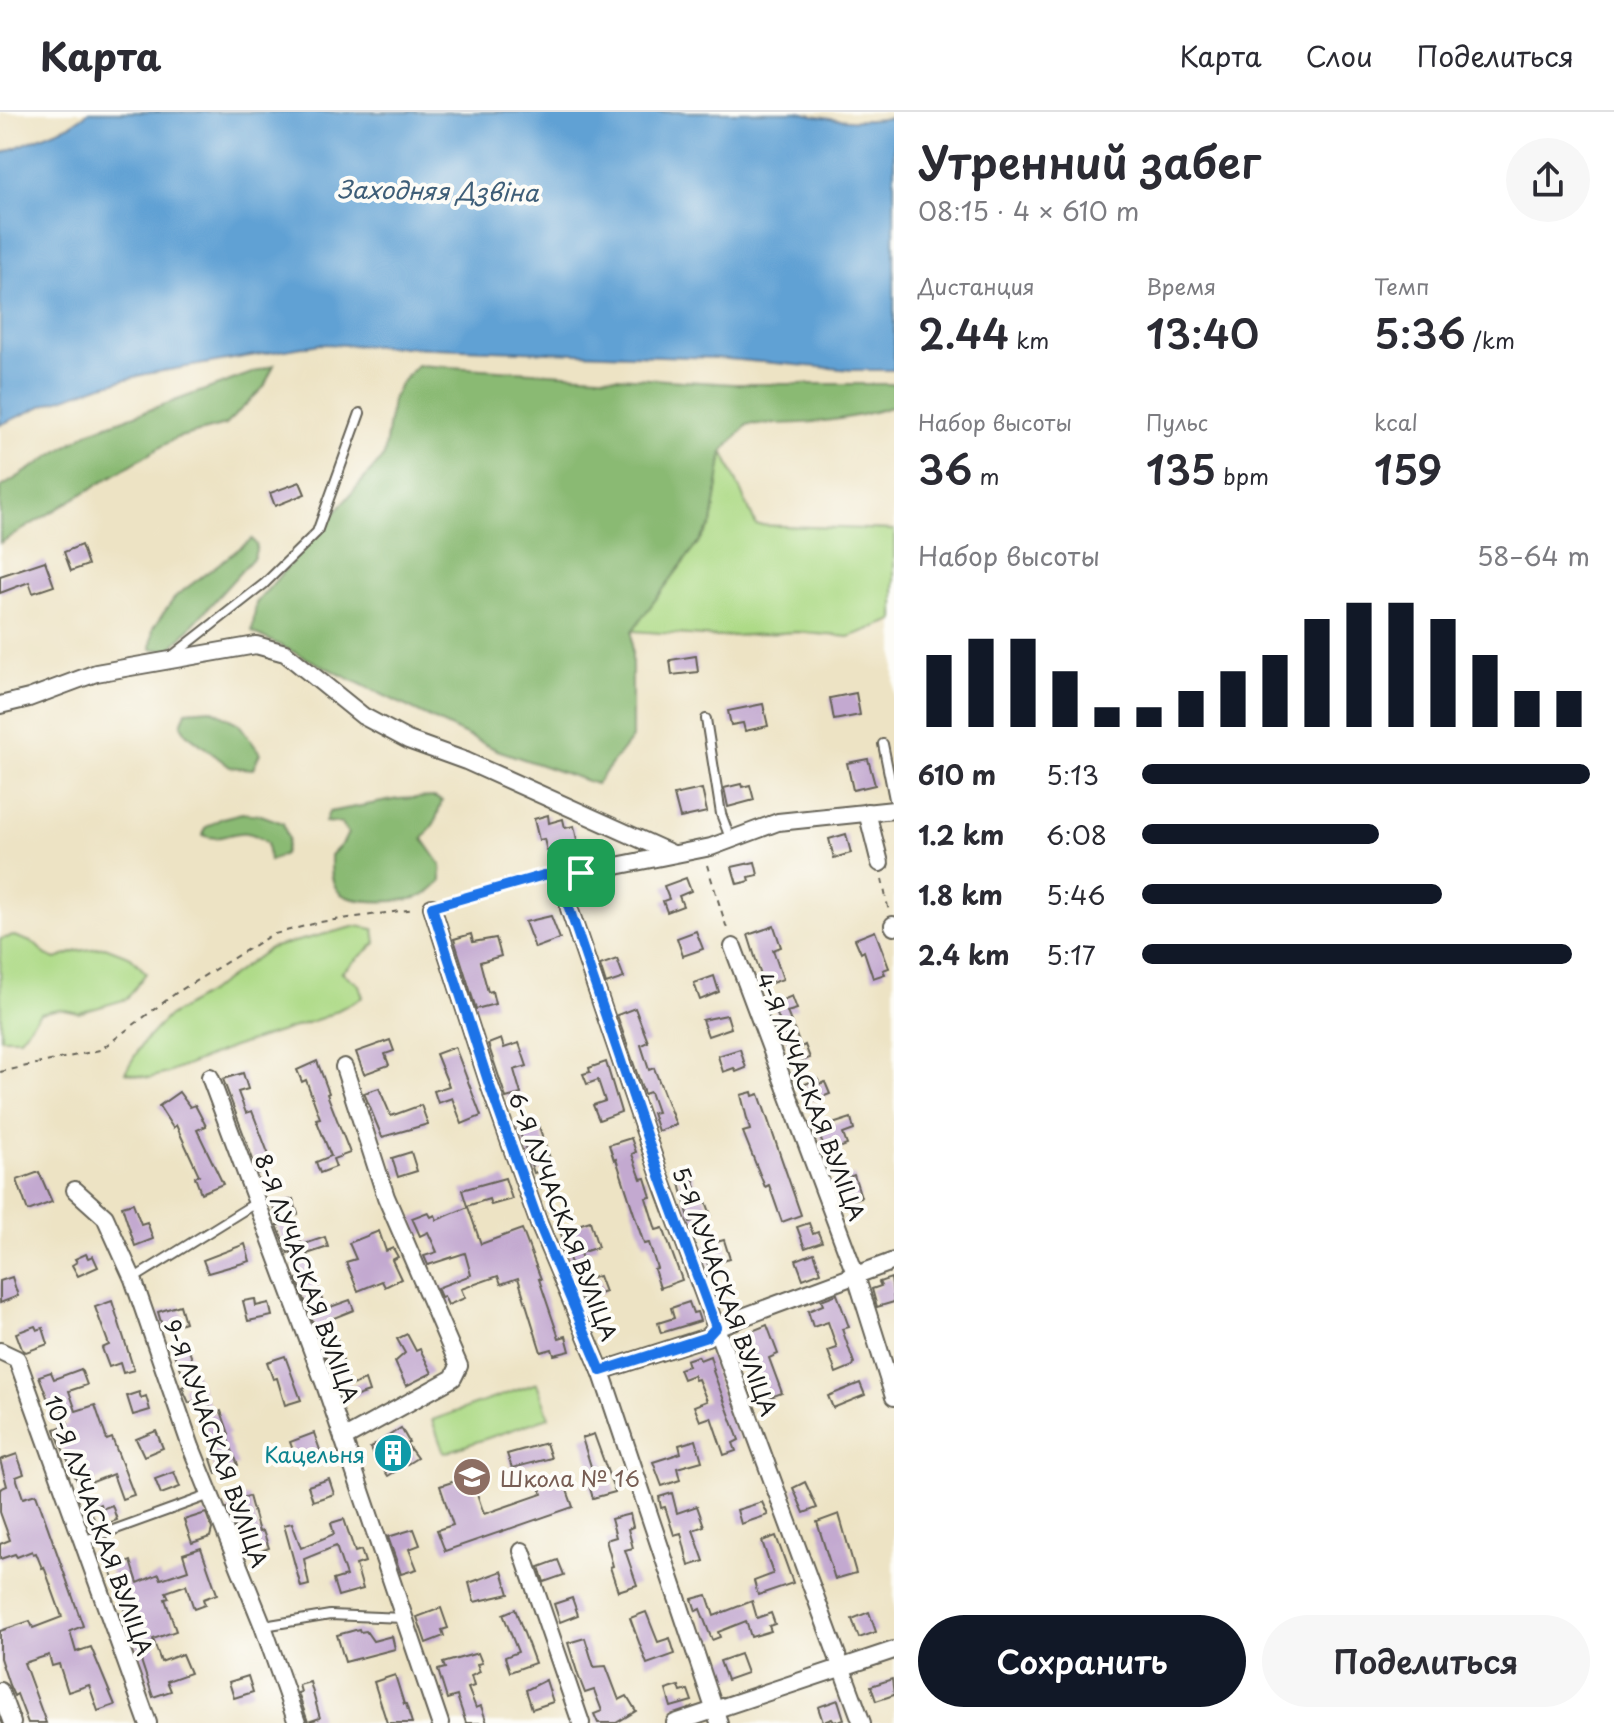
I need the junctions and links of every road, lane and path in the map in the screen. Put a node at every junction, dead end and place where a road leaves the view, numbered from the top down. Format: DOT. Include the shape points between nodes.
graph roads {
  1 [pos="360,413"];
  2 [pos="168,659"];
  3 [pos="0,705"];
  4 [pos="706,719"];
  5 [pos="883,744"];
  6 [pos="894,799"];
  7 [pos="894,810"];
  8 [pos="867,812"];
  9 [pos="730,838"];
  10 [pos="702,849"];
  11 [pos="674,854"];
  12 [pos="880,863"];
  13 [pos="581,873"];
  14 [pos="884,895"];
  15 [pos="887,904"];
  16 [pos="432,907"];
  17 [pos="733,947"];
  18 [pos="344,1067"];
  19 [pos="0,1072"];
  20 [pos="210,1077"];
  21 [pos="75,1190"];
  22 [pos="258,1202"];
  23 [pos="894,1261"];
  24 [pos="856,1276"];
  25 [pos="133,1279"];
  26 [pos="716,1327"];
  27 [pos="0,1351"];
  28 [pos="601,1371"];
  29 [pos="894,1397"];
  30 [pos="343,1439"];
  31 [pos="211,1495"];
  32 [pos="82,1541"];
  33 [pos="522,1551"];
  34 [pos="403,1618"];
  35 [pos="263,1626"];
  36 [pos="894,1650"];
  37 [pos="841,1668"];
  38 [pos="0,1691"];
  39 [pos="717,1716"];
  40 [pos="12,1723"];
  41 [pos="148,1723"];
  42 [pos="297,1723"];
  43 [pos="440,1723"];
  44 [pos="581,1723"];
  45 [pos="675,1723"];
  46 [pos="862,1723"];
  1 -- 2 [label="lane" via="317,532 264,584"];
  2 -- 3 [label="street" via="96,673"];
  2 -- 11 [label="street" via="256,645 285,653 363,716 408,740"];
  4 -- 9 [label="lane" via="721,814"];
  5 -- 6 [label="lane"];
  7 -- 8 [label="street"];
  8 -- 9 [label="street" via="778,822"];
  8 -- 12 [label="street"];
  9 -- 10 [label="street"];
  10 -- 11 [label="street"];
  10 -- 17 [label="path"];
  11 -- 13 [label="street"];
  13 -- 16 [label="lane" via="544,875"];
  13 -- 26 [label="street, 5-Я ЛУЧАСКАЯ ВУЛІЦА" via="569,893 569,908"];
  14 -- 15 [label="path"];
  16 -- 19 [label="path" via="320,922 271,935 176,993 100,1050"];
  16 -- 28 [label="street, 6-Я ЛУЧАСКАЯ ВУЛІЦА" via="539,1224"];
  17 -- 24 [label="street, 4-Я ЛУЧАСКАЯ ВУЛІЦА"];
  18 -- 30 [label="street" via="386,1197 459,1366 453,1378"];
  20 -- 22 [label="street, 8-Я ЛУЧАСКАЯ ВУЛІЦА"];
  21 -- 25 [label="street, 9-Я ЛУЧАСКАЯ ВУЛІЦА" via="105,1217"];
  22 -- 25 [label="lane"];
  22 -- 30 [label="street, 8-Я ЛУЧАСКАЯ ВУЛІЦА"];
  23 -- 24 [label="street"];
  24 -- 26 [label="street"];
  24 -- 29 [label="street, 4-Я ЛУЧАСКАЯ ВУЛІЦА"];
  25 -- 31 [label="street, 9-Я ЛУЧАСКАЯ ВУЛІЦА"];
  26 -- 28 [label="street" via="707,1337"];
  26 -- 37 [label="street, 5-Я ЛУЧАСКАЯ ВУЛІЦА"];
  27 -- 32 [label="street, 10-Я ЛУЧАСКАЯ ВУЛІЦА" via="17,1359"];
  28 -- 39 [label="street, 6-Я ЛУЧАСКАЯ ВУЛІЦА"];
  30 -- 34 [label="street, 8-Я ЛУЧАСКАЯ ВУЛІЦА"];
  31 -- 32 [label="lane"];
  31 -- 35 [label="street, 9-Я ЛУЧАСКАЯ ВУЛІЦА"];
  32 -- 41 [label="street, 10-Я ЛУЧАСКАЯ ВУЛІЦА"];
  33 -- 44 [label="street"];
  34 -- 35 [label="lane" via="330,1615"];
  34 -- 43 [label="street, 8-Я ЛУЧАСКАЯ ВУЛІЦА"];
  35 -- 42 [label="street, 9-Я ЛУЧАСКАЯ ВУЛІЦА"];
  36 -- 37 [label="street"];
  37 -- 39 [label="street"];
  37 -- 46 [label="street, 5-Я ЛУЧАСКАЯ ВУЛІЦА"];
  38 -- 40 [label="street"];
  39 -- 45 [label="street"];
}
